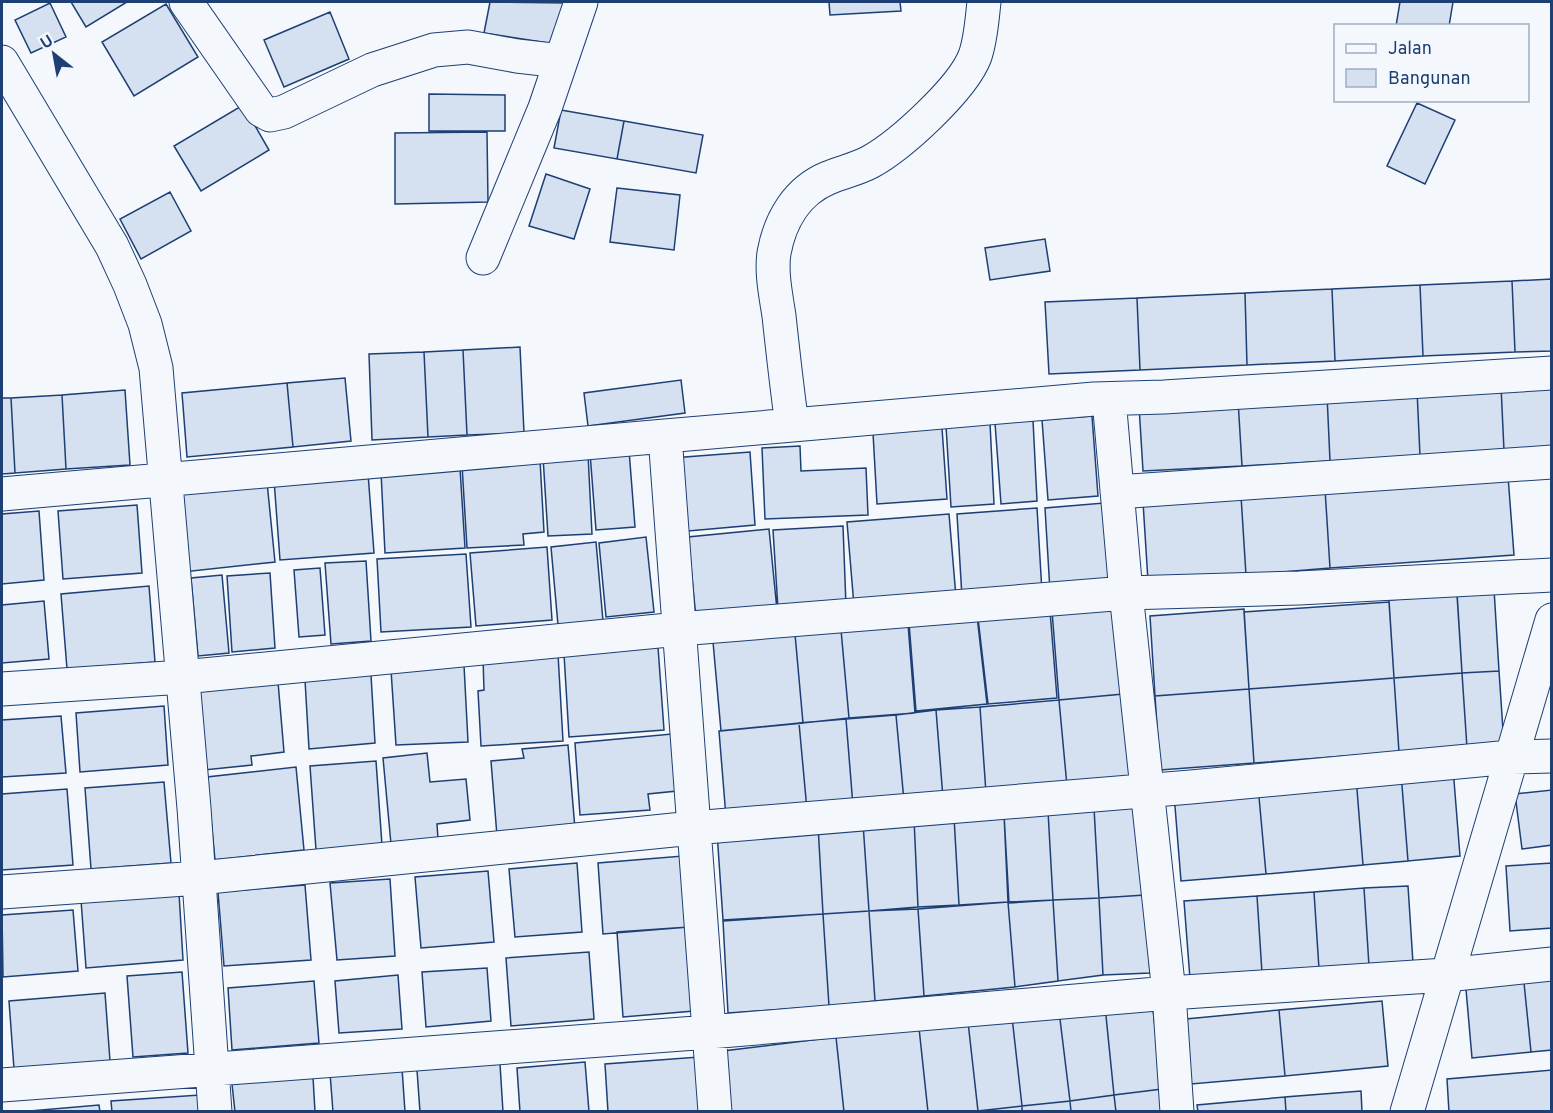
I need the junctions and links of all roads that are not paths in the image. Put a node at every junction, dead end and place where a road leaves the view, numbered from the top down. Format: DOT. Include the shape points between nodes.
graph roads {
  1 [pos="186,2"];
  2 [pos="581,2"];
  3 [pos="984,2"];
  4 [pos="561,61"];
  5 [pos="2,62"];
  6 [pos="483,258"];
  7 [pos="1551,373"];
  8 [pos="1109,399"];
  9 [pos="792,425"];
  10 [pos="665,436"];
  11 [pos="1551,462"];
  12 [pos="166,480"];
  13 [pos="1117,492"];
  14 [pos="2,494"];
  15 [pos="1551,575"];
  16 [pos="1126,593"];
  17 [pos="1551,620"];
  18 [pos="679,629"];
  19 [pos="183,677"];
  20 [pos="2,689"];
  21 [pos="1551,756"];
  22 [pos="1511,757"];
  23 [pos="1148,790"];
  24 [pos="693,828"];
  25 [pos="200,878"];
  26 [pos="2,892"];
  27 [pos="1551,964"];
  28 [pos="1446,975"];
  29 [pos="1168,993"];
  30 [pos="709,1032"];
  31 [pos="213,1068"];
  32 [pos="2,1085"];
  33 [pos="215,1112"];
  34 [pos="715,1112"];
  35 [pos="1178,1112"];
  36 [pos="1407,1112"];
  1 -- 4 [label="street" via="261,110 270,115 372,70 434,50 468,47"];
  2 -- 4 [label="street"];
  3 -- 9 [label="street" via="975,56 954,90 885,152 808,189 788,212 774,253"];
  4 -- 6 [label="street"];
  5 -- 12 [label="street" via="112,246 130,285 156,368"];
  7 -- 8 [label="street"];
  8 -- 9 [label="street"];
  8 -- 13 [label="street"];
  9 -- 10 [label="street"];
  10 -- 12 [label="street"];
  10 -- 18 [label="street"];
  11 -- 13 [label="street"];
  12 -- 14 [label="street"];
  12 -- 19 [label="street"];
  13 -- 16 [label="street"];
  15 -- 16 [label="street"];
  16 -- 18 [label="street"];
  16 -- 23 [label="street"];
  17 -- 22 [label="street"];
  18 -- 19 [label="street"];
  18 -- 24 [label="street"];
  19 -- 20 [label="street"];
  19 -- 25 [label="street"];
  21 -- 22 [label="street"];
  22 -- 23 [label="street"];
  22 -- 28 [label="street"];
  23 -- 24 [label="street"];
  23 -- 29 [label="street"];
  24 -- 25 [label="street"];
  24 -- 30 [label="street"];
  25 -- 26 [label="street"];
  25 -- 31 [label="street"];
  27 -- 28 [label="street"];
  28 -- 29 [label="street"];
  28 -- 36 [label="street"];
  29 -- 30 [label="street"];
  29 -- 35 [label="street"];
  30 -- 31 [label="street"];
  30 -- 34 [label="street"];
  31 -- 32 [label="street"];
  31 -- 33 [label="street"];
}
